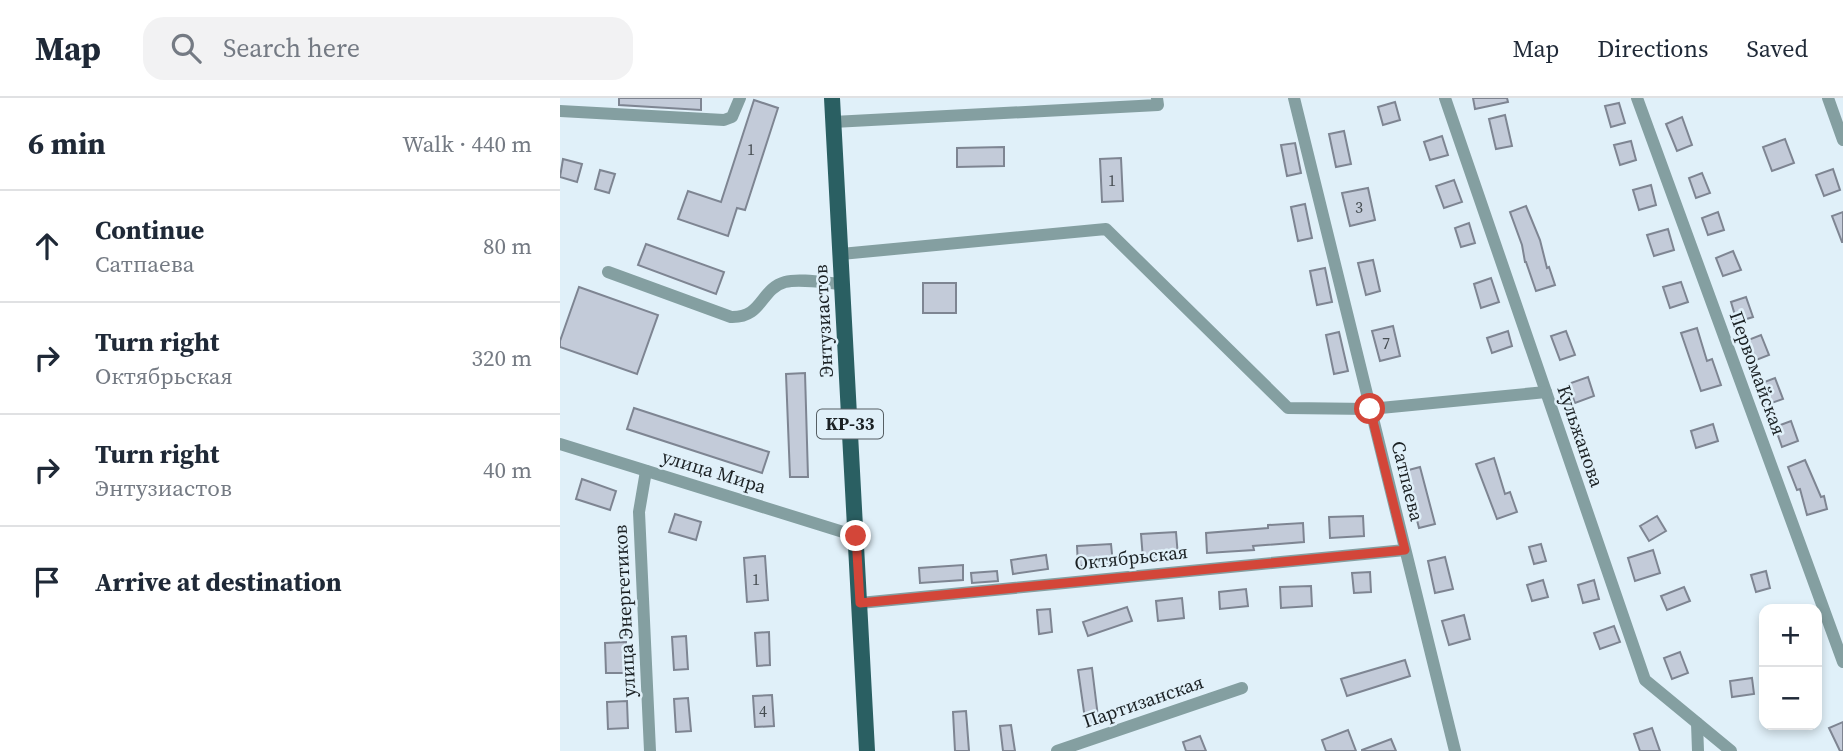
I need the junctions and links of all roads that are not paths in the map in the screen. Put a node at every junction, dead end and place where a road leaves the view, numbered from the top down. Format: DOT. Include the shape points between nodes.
graph roads {
  1 [pos="740,98"];
  2 [pos="832,98"];
  3 [pos="1294,98"];
  4 [pos="1445,98"];
  5 [pos="1637,98"];
  6 [pos="1828,98"];
  7 [pos="1157,101"];
  8 [pos="560,111"];
  9 [pos="833,122"];
  10 [pos="1843,140"];
  11 [pos="841,254"];
  12 [pos="608,272"];
  13 [pos="842,284"];
  14 [pos="1546,392"];
  15 [pos="1370,409"];
  16 [pos="560,444"];
  17 [pos="646,471"];
  18 [pos="856,536"];
  19 [pos="1405,550"];
  20 [pos="860,603"];
  21 [pos="1843,662"];
  22 [pos="1242,688"];
  23 [pos="1697,723"];
  24 [pos="650,751"];
  25 [pos="867,751"];
  26 [pos="1056,751"];
  27 [pos="1455,751"];
  28 [pos="1698,751"];
  29 [pos="1731,751"];
  1 -- 8 [label="street" via="732,117 724,120"];
  2 -- 9 [label="main road, Энтузиастов / KP-33"];
  3 -- 15 [label="street, Сатпаева"];
  4 -- 14 [label="street, Кульжанова"];
  5 -- 21 [label="street, Первомайская"];
  6 -- 10 [label="street"];
  7 -- 9 [label="street"];
  9 -- 11 [label="main road, Энтузиастов / KP-33"];
  11 -- 13 [label="main road, Энтузиастов / KP-33"];
  11 -- 15 [label="street" via="1106,229 1289,408"];
  12 -- 13 [label="street" via="731,317 744,317 758,308 773,288 787,281"];
  13 -- 18 [label="main road, Энтузиастов / KP-33"];
  14 -- 15 [label="street"];
  14 -- 23 [label="street, Кульжанова" via="1645,680"];
  15 -- 19 [label="street, Сатпаева"];
  16 -- 17 [label="street, улица Мира"];
  17 -- 18 [label="street, улица Мира"];
  17 -- 24 [label="street, улица Энергетиков" via="639,512"];
  18 -- 20 [label="main road, Энтузиастов / KP-33"];
  19 -- 20 [label="street, Октябрьская"];
  19 -- 27 [label="street, Сатпаева"];
  20 -- 25 [label="main road, Энтузиастов / KP-33"];
  22 -- 26 [label="street, Партизанская"];
  23 -- 28 [label="street"];
  23 -- 29 [label="street, Кульжанова"];
}
